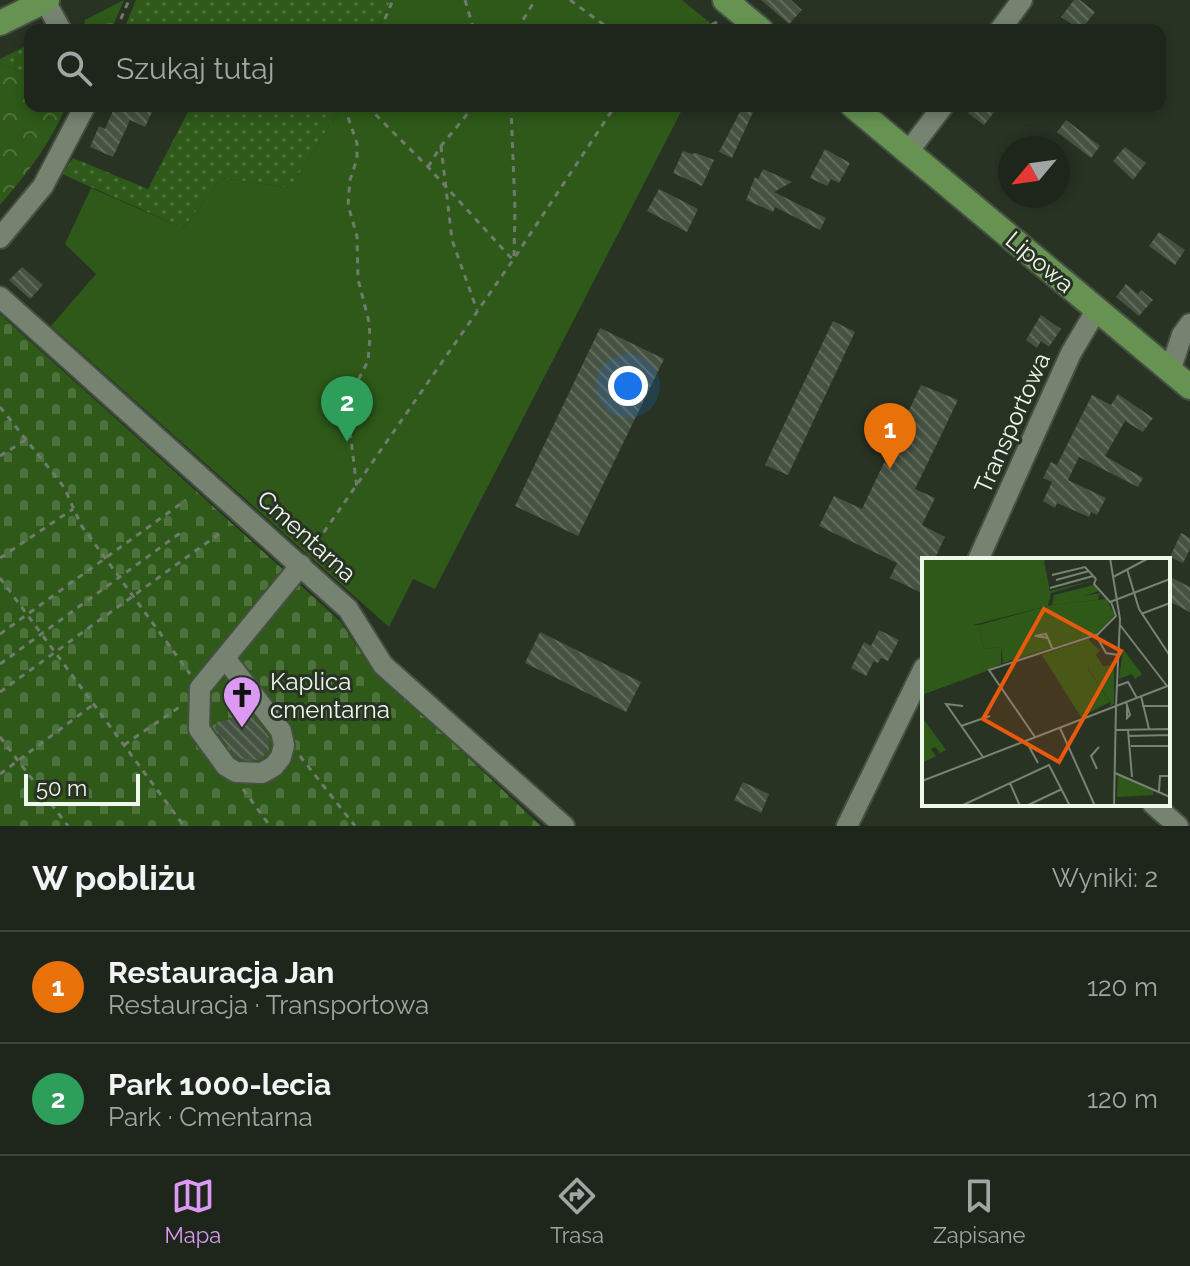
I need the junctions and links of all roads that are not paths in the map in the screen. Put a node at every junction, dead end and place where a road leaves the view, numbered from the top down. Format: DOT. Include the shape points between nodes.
graph roads {
  1 [pos="46,0"];
  2 [pos="1022,0"];
  3 [pos="721,11"];
  4 [pos="0,23"];
  5 [pos="58,24"];
  6 [pos="748,24"];
  7 [pos="1004,24"];
  8 [pos="82,112"];
  9 [pos="860,112"];
  10 [pos="938,112"];
  11 [pos="908,152"];
  12 [pos="0,238"];
  13 [pos="0,297"];
  14 [pos="1097,309"];
  15 [pos="1190,324"];
  16 [pos="1170,371"];
  17 [pos="1190,387"];
  18 [pos="979,558"];
  19 [pos="301,565"];
  20 [pos="225,658"];
  21 [pos="922,672"];
  22 [pos="1155,806"];
  23 [pos="564,826"];
  24 [pos="847,826"];
  25 [pos="1178,826"];
  1 -- 4 [label="main road"];
  1 -- 5 [label="street"];
  2 -- 7 [label="street"];
  3 -- 6 [label="main road"];
  8 -- 12 [label="street" via="43,186"];
  9 -- 11 [label="main road, Lipowa"];
  10 -- 11 [label="street"];
  11 -- 14 [label="main road, Lipowa"];
  13 -- 19 [label="street, Cmentarna"];
  14 -- 16 [label="main road, Lipowa"];
  14 -- 18 [label="street, Transportowa" via="1071,353"];
  15 -- 16 [label="street"];
  16 -- 17 [label="main road, Lipowa"];
  19 -- 20 [label="street"];
  19 -- 23 [label="street, Cmentarna" via="348,609 383,665"];
  20 -- 20 [label="street" via="281,731 281,757 262,773 249,775 226,766 199,729 200,688"];
  21 -- 24 [label="street"];
  22 -- 25 [label="street"];
}
